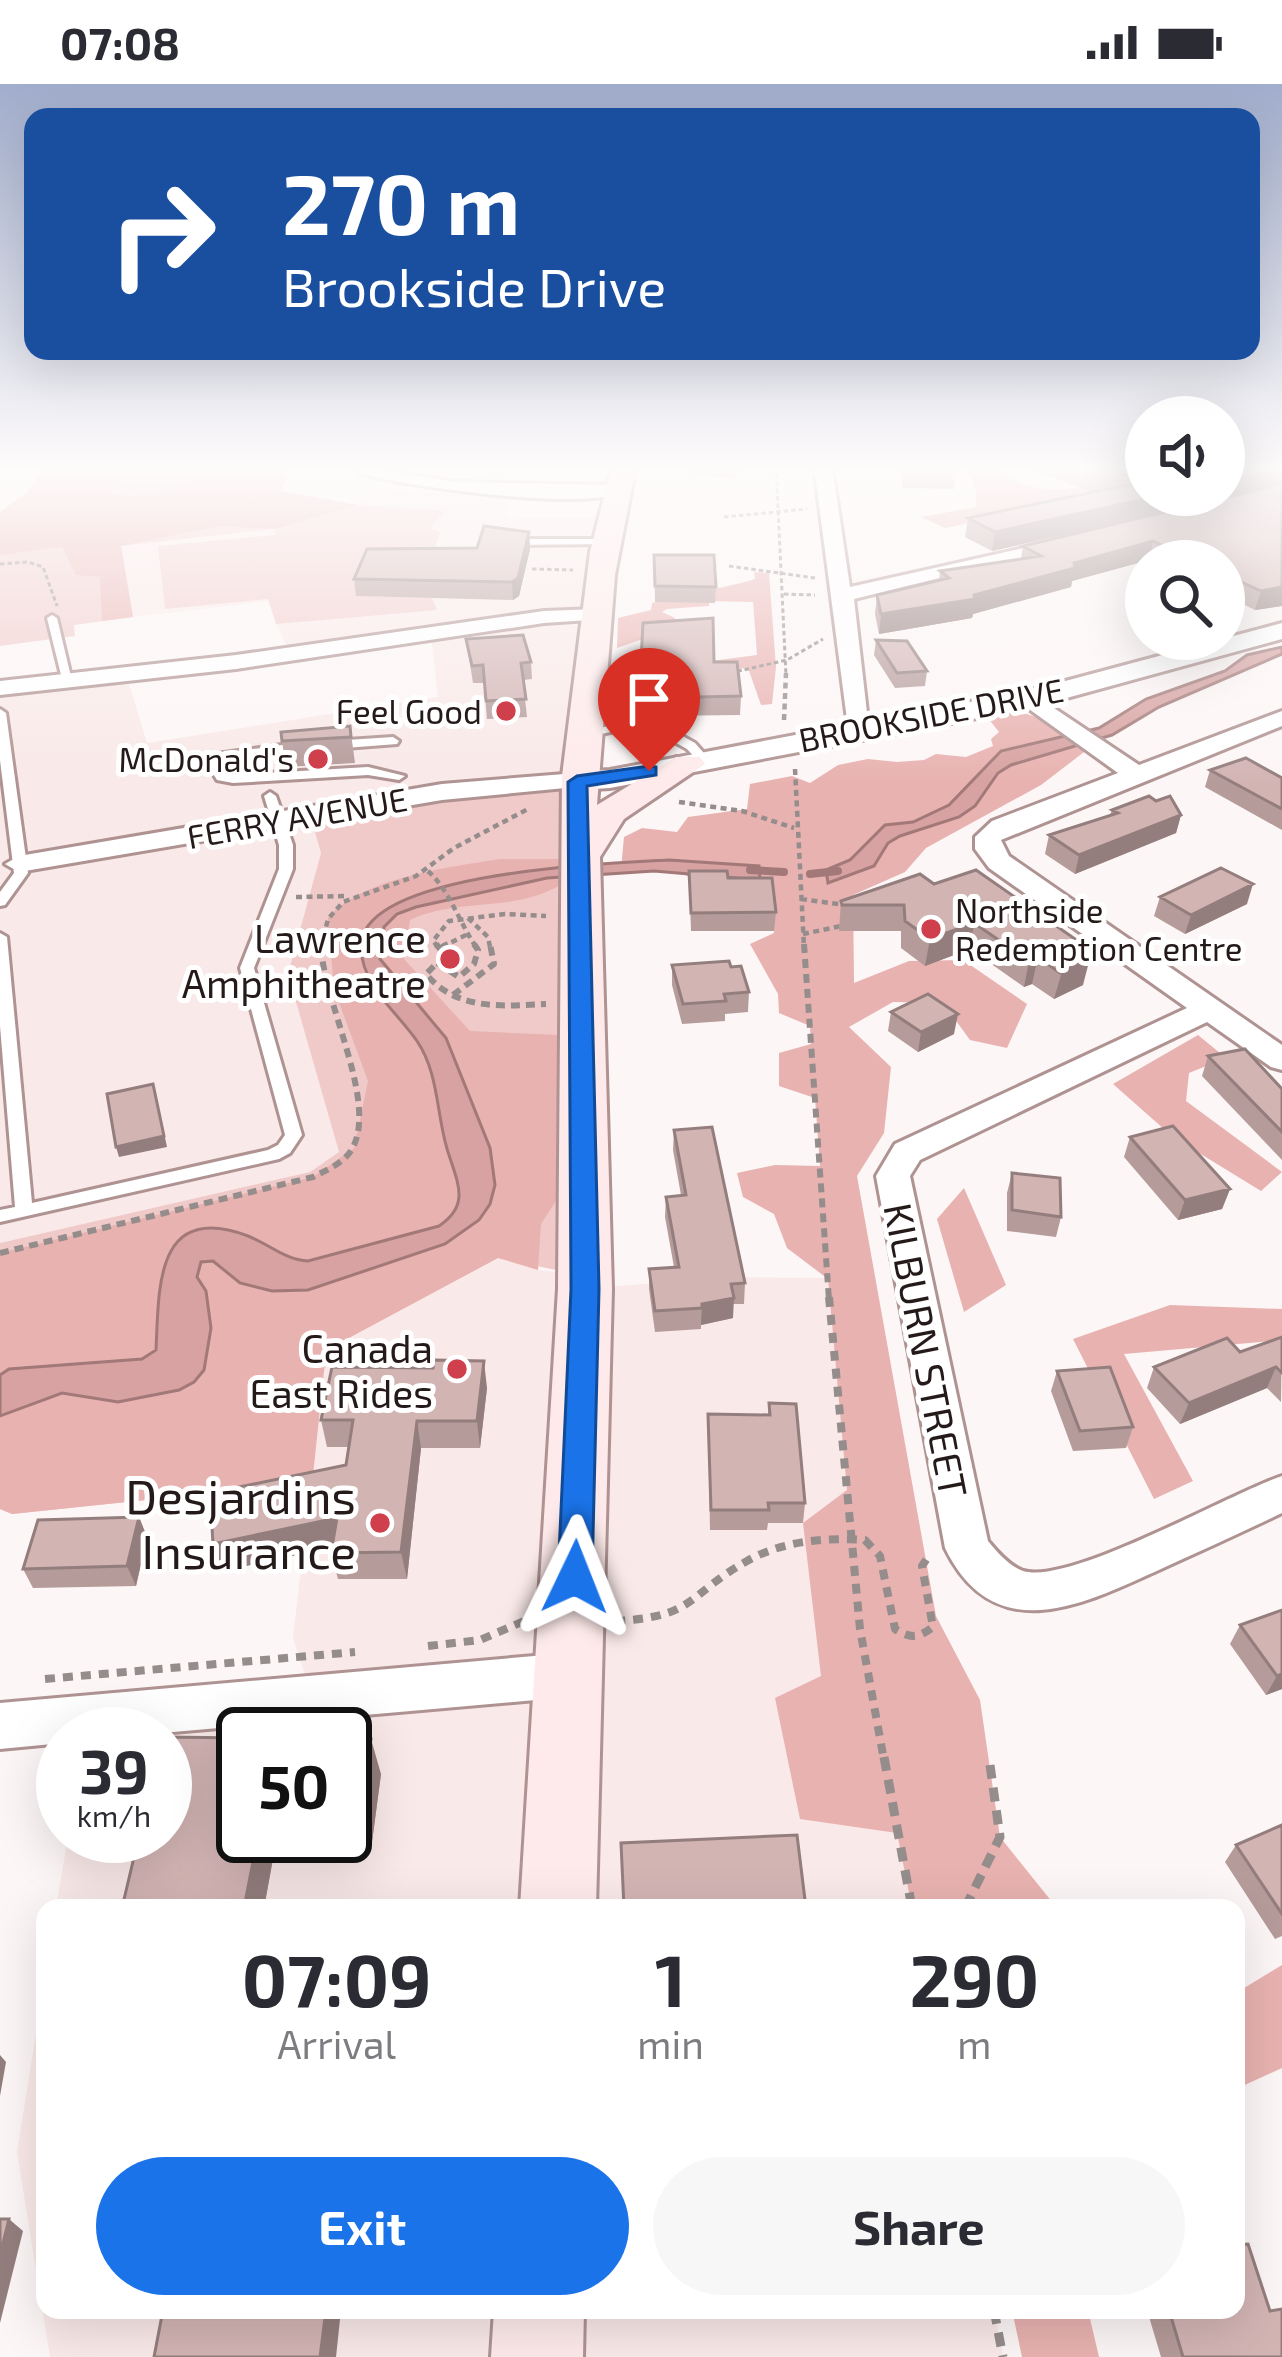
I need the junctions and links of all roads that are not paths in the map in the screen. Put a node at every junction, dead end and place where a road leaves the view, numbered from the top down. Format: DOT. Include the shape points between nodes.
graph roads {
  1 [pos="603,572"];
  2 [pos="838,572"];
  3 [pos="916,572"];
  4 [pos="840,587"];
  5 [pos="597,615"];
  6 [pos="52,618"];
  7 [pos="1282,631"];
  8 [pos="68,679"];
  9 [pos="589,681"];
  10 [pos="0,688"];
  11 [pos="1030,698"];
  12 [pos="0,713"];
  13 [pos="1282,718"];
  14 [pos="646,721"];
  15 [pos="857,730"];
  16 [pos="581,736"];
  17 [pos="393,741"];
  18 [pos="696,762"];
  19 [pos="1136,774"];
  20 [pos="399,776"];
  21 [pos="577,782"];
  22 [pos="274,808"];
  23 [pos="19,864"];
  24 [pos="570,886"];
  25 [pos="0,902"];
  26 [pos="0,937"];
  27 [pos="1209,1009"];
  28 [pos="3,1018"];
  29 [pos="1282,1060"];
  30 [pos="24,1210"];
  31 [pos="0,1216"];
  32 [pos="1282,1494"];
  33 [pos="569,1675"];
  34 [pos="0,1726"];
  35 [pos="558,1899"];
  36 [pos="538,2319"];
  37 [pos="537,2357"];
  1 -- 5 [label="main road"];
  2 -- 4 [label="street"];
  3 -- 4 [label="street"];
  4 -- 15 [label="street"];
  5 -- 8 [label="street"];
  5 -- 9 [label="main road"];
  6 -- 8 [label="lane"];
  7 -- 11 [label="street, BROOKSIDE DRIVE"];
  8 -- 10 [label="street"];
  9 -- 14 [label="lane" via="647,687"];
  9 -- 16 [label="main road"];
  11 -- 15 [label="street, BROOKSIDE DRIVE"];
  11 -- 19 [label="street"];
  12 -- 23 [label="lane"];
  13 -- 19 [label="street"];
  14 -- 16 [label="lane"];
  14 -- 18 [label="lane" via="691,746"];
  15 -- 18 [label="street, BROOKSIDE DRIVE"];
  16 -- 18 [label="main road" via="617,758"];
  16 -- 21 [label="main road"];
  17 -- 20 [label="lane" via="251,750 228,760 245,779"];
  18 -- 21 [label="street, BROOKSIDE DRIVE"];
  18 -- 24 [label="main road" via="610,812"];
  19 -- 27 [label="street" via="1001,827 988,837 988,849"];
  21 -- 22 [label="street, FERRY AVENUE"];
  21 -- 24 [label="main road"];
  22 -- 23 [label="street, FERRY AVENUE"];
  22 -- 30 [label="lane" via="285,874 247,968 291,1143 273,1155"];
  23 -- 25 [label="lane" via="19,881"];
  24 -- 33 [label="main road" via="585,1289"];
  26 -- 28 [label="lane"];
  27 -- 29 [label="street"];
  27 -- 32 [label="street, KILBURN STREET" via="907,1152 892,1177 967,1548 983,1572 1010,1589 1070,1589"];
  28 -- 30 [label="lane"];
  30 -- 31 [label="lane"];
  33 -- 34 [label="street"];
  33 -- 35 [label="main road"];
  36 -- 37 [label="main road"];
}
